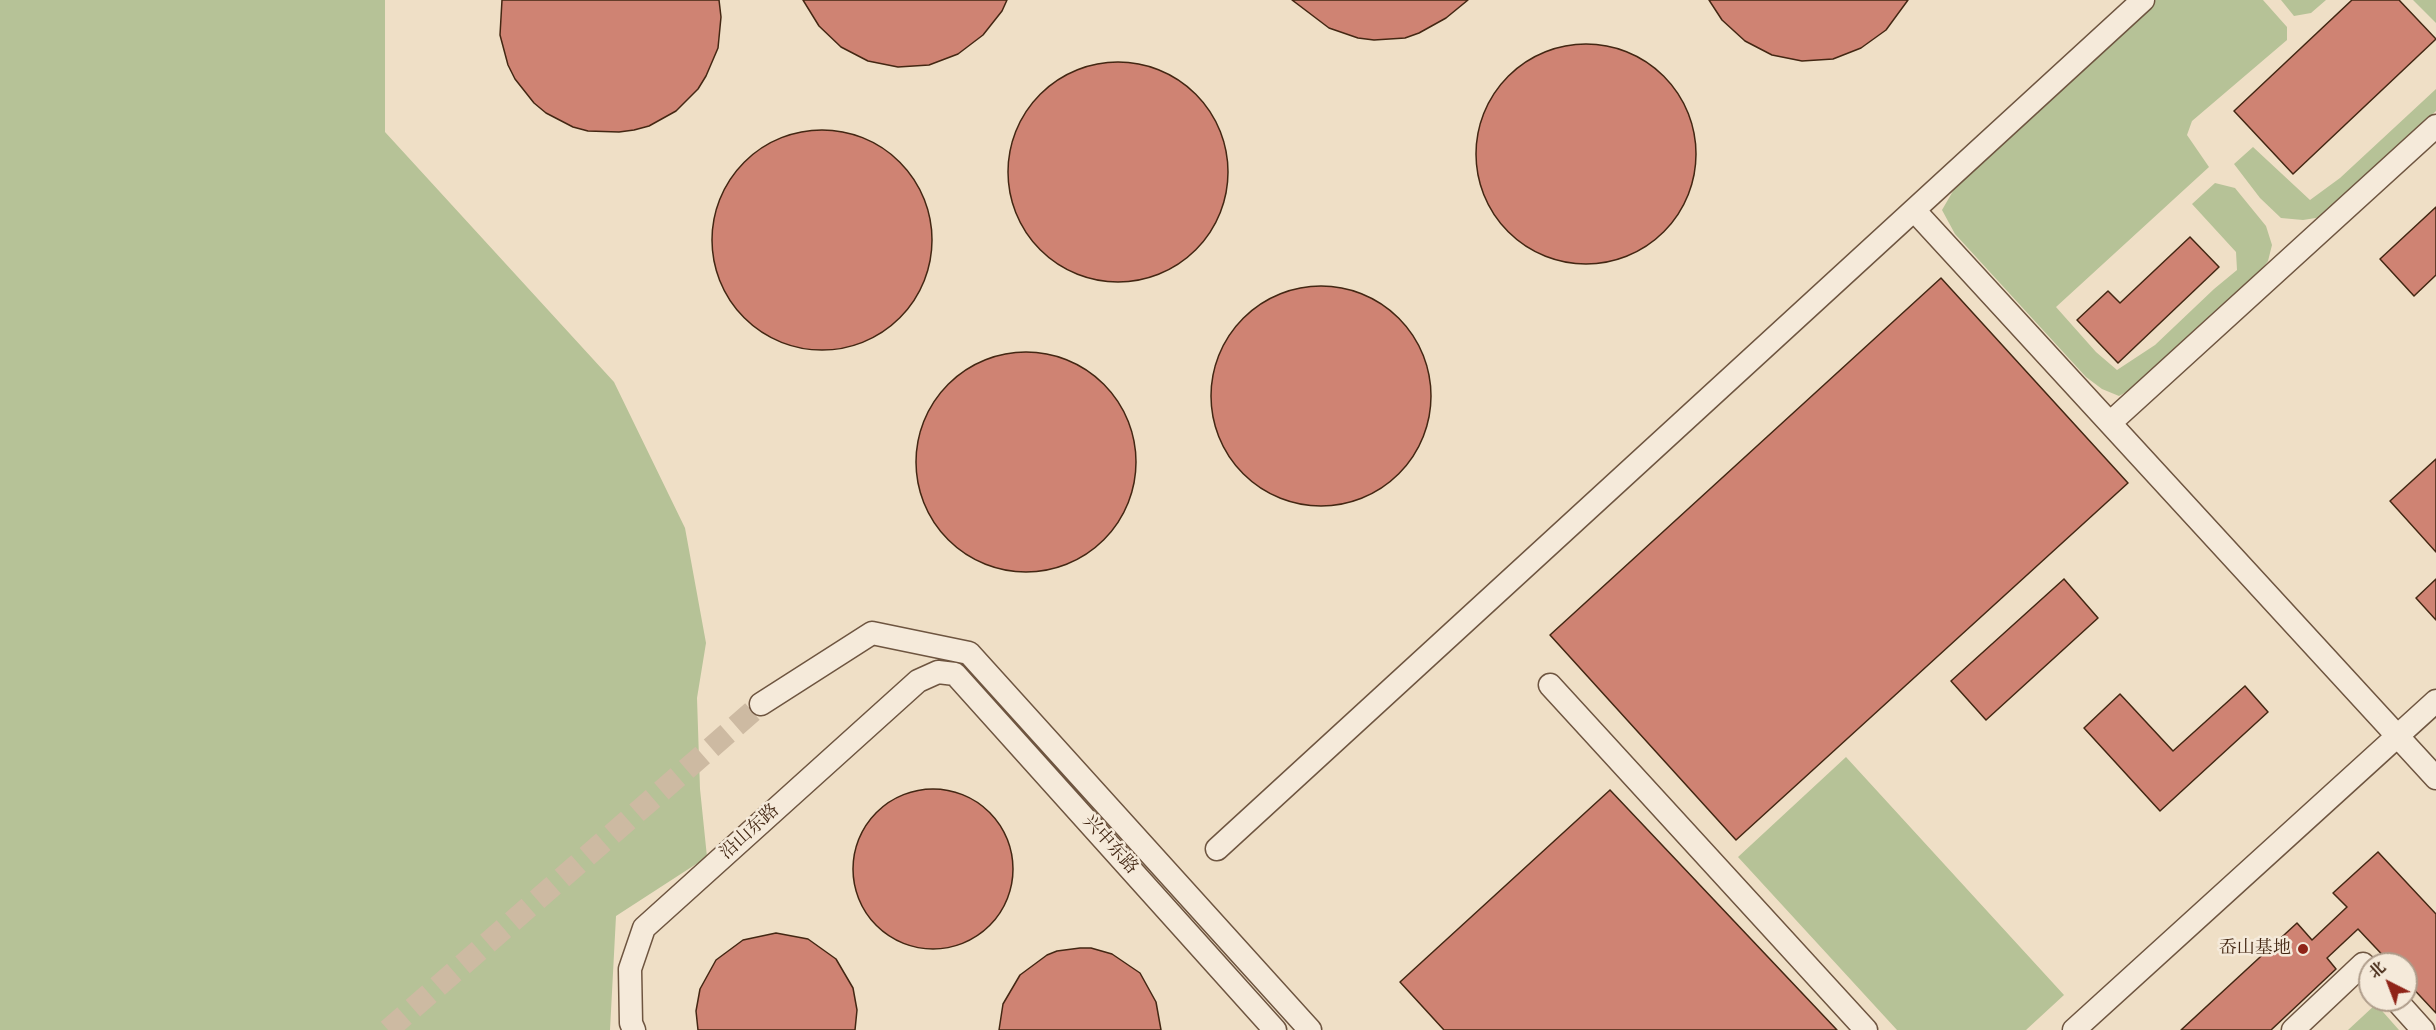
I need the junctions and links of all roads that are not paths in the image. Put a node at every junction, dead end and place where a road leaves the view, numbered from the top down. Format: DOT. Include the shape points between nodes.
graph roads {
  1 [pos="2143,0"];
  2 [pos="2436,126"];
  3 [pos="1914,210"];
  4 [pos="2110,423"];
  5 [pos="938,672"];
  6 [pos="1550,685"];
  7 [pos="2436,700"];
  8 [pos="761,704"];
  9 [pos="2398,735"];
  10 [pos="2436,778"];
  11 [pos="1217,849"];
  12 [pos="2358,970"];
  13 [pos="2407,1012"];
  14 [pos="634,1030"];
  15 [pos="1275,1030"];
  16 [pos="1310,1030"];
  17 [pos="1866,1030"];
  18 [pos="2074,1030"];
  19 [pos="2293,1030"];
  20 [pos="2423,1030"];
  1 -- 3 [label="lane"];
  2 -- 4 [label="lane"];
  3 -- 4 [label="lane"];
  3 -- 11 [label="lane"];
  4 -- 9 [label="lane"];
  5 -- 14 [label="lane, 沿山东路" via="918,681 644,928 630,969"];
  5 -- 15 [label="lane, 兴中东路" via="955,674"];
  6 -- 17 [label="lane"];
  7 -- 9 [label="lane"];
  8 -- 16 [label="lane" via="872,633 969,653"];
  9 -- 10 [label="lane"];
  9 -- 18 [label="lane"];
  12 -- 19 [label="lane"];
  13 -- 20 [label="lane"];
}
